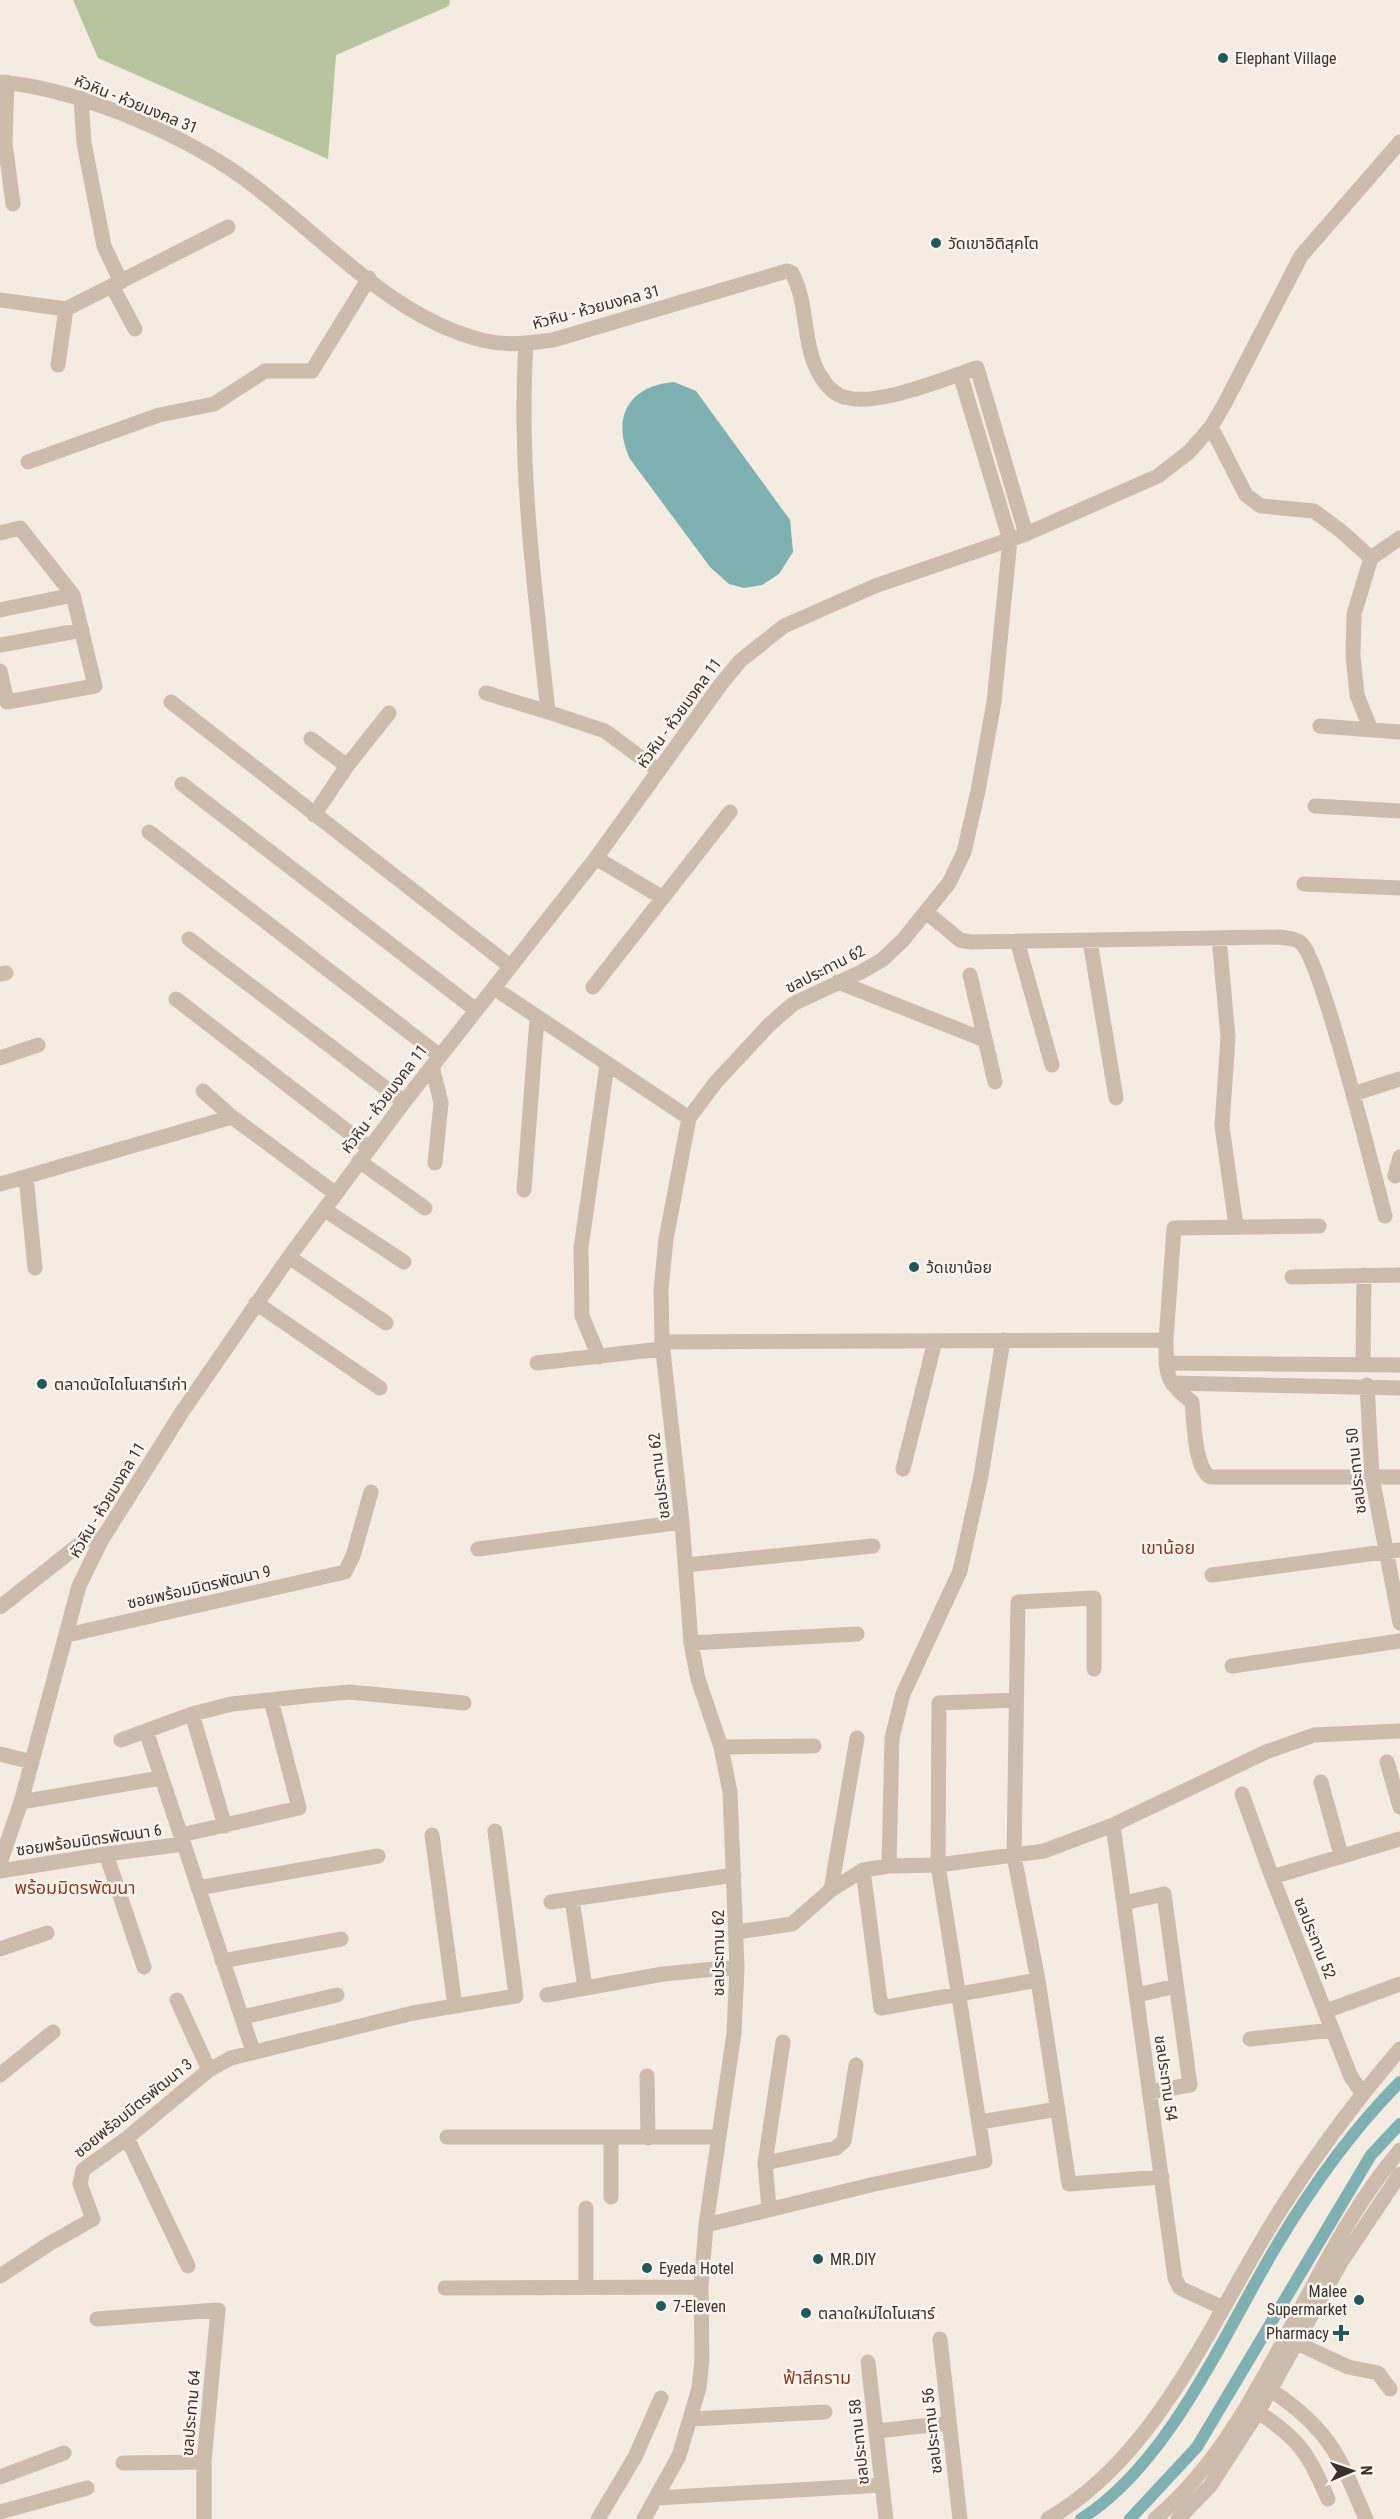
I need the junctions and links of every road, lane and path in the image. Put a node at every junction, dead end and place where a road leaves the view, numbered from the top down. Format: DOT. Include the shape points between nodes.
graph roads {
  1 [pos="4,82"];
  2 [pos="81,99"];
  3 [pos="1400,142"];
  4 [pos="13,204"];
  5 [pos="228,227"];
  6 [pos="369,279"];
  7 [pos="117,284"];
  8 [pos="0,300"];
  9 [pos="66,309"];
  10 [pos="135,329"];
  11 [pos="526,344"];
  12 [pos="58,365"];
  13 [pos="960,374"];
  14 [pos="1211,427"];
  15 [pos="28,462"];
  16 [pos="0,533"];
  17 [pos="1026,534"];
  18 [pos="1400,538"];
  19 [pos="1010,540"];
  20 [pos="1371,558"];
  21 [pos="73,596"];
  22 [pos="0,610"];
  23 [pos="82,630"];
  24 [pos="0,645"];
  25 [pos="0,671"];
  26 [pos="486,693"];
  27 [pos="171,702"];
  28 [pos="548,712"];
  29 [pos="389,713"];
  30 [pos="1320,726"];
  31 [pos="1371,730"];
  32 [pos="1400,732"];
  33 [pos="311,739"];
  34 [pos="347,766"];
  35 [pos="659,771"];
  36 [pos="182,784"];
  37 [pos="1315,806"];
  38 [pos="1400,811"];
  39 [pos="730,812"];
  40 [pos="314,815"];
  41 [pos="149,832"];
  42 [pos="596,858"];
  43 [pos="1304,884"];
  44 [pos="1400,888"];
  45 [pos="663,898"];
  46 [pos="926,912"];
  47 [pos="1219,938"];
  48 [pos="189,939"];
  49 [pos="1017,941"];
  50 [pos="1090,941"];
  51 [pos="510,966"];
  52 [pos="970,975"];
  53 [pos="838,982"];
  54 [pos="593,987"];
  55 [pos="494,988"];
  56 [pos="176,999"];
  57 [pos="476,1010"];
  58 [pos="537,1018"];
  59 [pos="985,1040"];
  60 [pos="38,1045"];
  61 [pos="0,1058"];
  62 [pos="436,1061"];
  63 [pos="606,1065"];
  64 [pos="1052,1065"];
  65 [pos="1400,1079"];
  66 [pos="995,1082"];
  67 [pos="203,1091"];
  68 [pos="1353,1094"];
  69 [pos="1116,1098"];
  70 [pos="404,1102"];
  71 [pos="232,1117"];
  72 [pos="689,1118"];
  73 [pos="369,1148"];
  74 [pos="1400,1157"];
  75 [pos="359,1161"];
  76 [pos="435,1163"];
  77 [pos="1395,1176"];
  78 [pos="26,1177"];
  79 [pos="0,1184"];
  80 [pos="524,1190"];
  81 [pos="336,1194"];
  82 [pos="425,1208"];
  83 [pos="325,1210"];
  84 [pos="1385,1216"];
  85 [pos="1236,1226"];
  86 [pos="1319,1226"];
  87 [pos="289,1257"];
  88 [pos="404,1262"];
  89 [pos="35,1268"];
  90 [pos="1364,1275"];
  91 [pos="1400,1275"];
  92 [pos="1292,1277"];
  93 [pos="256,1303"];
  94 [pos="386,1323"];
  95 [pos="1003,1340"];
  96 [pos="1166,1340"];
  97 [pos="935,1341"];
  98 [pos="662,1345"];
  99 [pos="599,1357"];
  100 [pos="537,1363"];
  101 [pos="1166,1363"];
  102 [pos="1363,1365"];
  103 [pos="1400,1365"];
  104 [pos="1172,1383"];
  105 [pos="1367,1385"];
  106 [pos="380,1388"];
  107 [pos="1400,1388"];
  108 [pos="903,1469"];
  109 [pos="1372,1477"];
  110 [pos="1400,1477"];
  111 [pos="371,1492"];
  112 [pos="682,1522"];
  113 [pos="101,1541"];
  114 [pos="873,1546"];
  115 [pos="478,1549"];
  116 [pos="1392,1550"];
  117 [pos="686,1565"];
  118 [pos="1212,1575"];
  119 [pos="0,1607"];
  120 [pos="1400,1623"];
  121 [pos="857,1634"];
  122 [pos="67,1635"];
  123 [pos="1400,1641"];
  124 [pos="691,1643"];
  125 [pos="1232,1666"];
  126 [pos="1094,1669"];
  127 [pos="271,1700"];
  128 [pos="1016,1701"];
  129 [pos="464,1703"];
  130 [pos="192,1714"];
  131 [pos="146,1731"];
  132 [pos="1400,1731"];
  133 [pos="857,1738"];
  134 [pos="121,1740"];
  135 [pos="814,1746"];
  136 [pos="720,1747"];
  137 [pos="0,1754"];
  138 [pos="32,1762"];
  139 [pos="1387,1762"];
  140 [pos="160,1778"];
  141 [pos="1321,1782"];
  142 [pos="1242,1794"];
  143 [pos="21,1802"];
  144 [pos="1400,1807"];
  145 [pos="1113,1825"];
  146 [pos="225,1826"];
  147 [pos="495,1831"];
  148 [pos="432,1835"];
  149 [pos="1400,1839"];
  150 [pos="182,1840"];
  151 [pos="106,1854"];
  152 [pos="1341,1855"];
  153 [pos="378,1856"];
  154 [pos="1014,1857"];
  155 [pos="0,1863"];
  156 [pos="938,1865"];
  157 [pos="889,1866"];
  158 [pos="863,1870"];
  159 [pos="0,1871"];
  160 [pos="734,1875"];
  161 [pos="1272,1877"];
  162 [pos="198,1888"];
  163 [pos="831,1890"];
  164 [pos="572,1899"];
  165 [pos="551,1902"];
  166 [pos="1124,1903"];
  167 [pos="737,1932"];
  168 [pos="47,1933"];
  169 [pos="341,1939"];
  170 [pos="0,1949"];
  171 [pos="222,1961"];
  172 [pos="144,1967"];
  173 [pos="737,1967"];
  174 [pos="1038,1980"];
  175 [pos="1400,1984"];
  176 [pos="1176,1986"];
  177 [pos="585,1988"];
  178 [pos="338,1995"];
  179 [pos="547,1995"];
  180 [pos="959,1995"];
  181 [pos="1137,1995"];
  182 [pos="177,2000"];
  183 [pos="455,2006"];
  184 [pos="1326,2011"];
  185 [pos="243,2017"];
  186 [pos="1333,2030"];
  187 [pos="53,2032"];
  188 [pos="1250,2039"];
  189 [pos="783,2042"];
  190 [pos="1400,2049"];
  191 [pos="253,2051"];
  192 [pos="856,2065"];
  193 [pos="209,2070"];
  194 [pos="0,2075"];
  195 [pos="647,2076"];
  196 [pos="1149,2092"];
  197 [pos="1362,2093"];
  198 [pos="1058,2109"];
  199 [pos="980,2122"];
  200 [pos="447,2137"];
  201 [pos="612,2137"];
  202 [pos="717,2137"];
  203 [pos="127,2138"];
  204 [pos="648,2138"];
  205 [pos="1400,2150"];
  206 [pos="765,2163"];
  207 [pos="1400,2174"];
  208 [pos="1162,2177"];
  209 [pos="610,2197"];
  210 [pos="586,2208"];
  211 [pos="769,2208"];
  212 [pos="706,2225"];
  213 [pos="188,2266"];
  214 [pos="0,2276"];
  215 [pos="586,2286"];
  216 [pos="701,2287"];
  217 [pos="445,2288"];
  218 [pos="1223,2308"];
  219 [pos="97,2319"];
  220 [pos="940,2339"];
  221 [pos="1297,2343"];
  222 [pos="868,2362"];
  223 [pos="1390,2389"];
  224 [pos="1272,2391"];
  225 [pos="661,2398"];
  226 [pos="825,2412"];
  227 [pos="1258,2412"];
  228 [pos="692,2419"];
  229 [pos="949,2423"];
  230 [pos="877,2431"];
  231 [pos="64,2453"];
  232 [pos="204,2462"];
  233 [pos="123,2463"];
  234 [pos="0,2477"];
  235 [pos="882,2485"];
  236 [pos="87,2488"];
  237 [pos="656,2498"];
  238 [pos="1328,2499"];
  239 [pos="0,2512"];
  240 [pos="204,2519"];
  241 [pos="598,2519"];
  242 [pos="644,2519"];
  243 [pos="886,2519"];
  244 [pos="960,2519"];
  245 [pos="1048,2519"];
  246 [pos="1155,2519"];
  247 [pos="1178,2519"];
  248 [pos="1366,2519"];
  1 -- 2 [label="street, หัวหิน - ห้วยมงคล 31" via="45,87"];
  1 -- 4 [label="street" via="5,143"];
  2 -- 6 [label="street, หัวหิน - ห้วยมงคล 31" via="188,143 233,171"];
  2 -- 7 [label="street" via="84,143 104,246"];
  3 -- 14 [label="street, หัวหิน - ห้วยมงคล 11" via="1301,256"];
  5 -- 7 [label="street"];
  6 -- 11 [label="street, หัวหิน - ห้วยมงคล 31" via="397,301 452,332 487,342"];
  6 -- 15 [label="street" via="312,371 265,371 214,404 159,415"];
  7 -- 9 [label="street"];
  7 -- 10 [label="street"];
  8 -- 9 [label="street"];
  9 -- 12 [label="street"];
  11 -- 13 [label="street, หัวหิน - ห้วยมงคล 31" via="586,331 787,271 792,273 800,293 814,363 838,395 850,399 889,397"];
  11 -- 28 [label="street" via="522,400 527,523"];
  13 -- 17 [label="street" via="977,368"];
  13 -- 19 [label="street"];
  14 -- 17 [label="street, หัวหิน - ห้วยมงคล 11" via="1189,452 1158,476"];
  14 -- 20 [label="street" via="1246,495 1261,506 1314,511"];
  16 -- 21 [label="street" via="20,528"];
  17 -- 19 [label="street, หัวหิน - ห้วยมงคล 11"];
  18 -- 20 [label="street"];
  19 -- 35 [label="street, หัวหิน - ห้วยมงคล 11" via="875,586 784,626 740,661"];
  19 -- 46 [label="street, ชลประทาน 62" via="994,702 978,791 964,852 949,883"];
  20 -- 31 [label="street" via="1354,614 1353,656 1357,695"];
  21 -- 22 [label="street"];
  21 -- 23 [label="street"];
  23 -- 24 [label="street"];
  23 -- 25 [label="street" via="95,686 7,702"];
  26 -- 28 [label="street"];
  27 -- 40 [label="street"];
  28 -- 35 [label="street" via="605,731"];
  29 -- 34 [label="street"];
  30 -- 31 [label="street"];
  31 -- 32 [label="street"];
  33 -- 34 [label="street"];
  34 -- 40 [label="street"];
  35 -- 42 [label="street, หัวหิน - ห้วยมงคล 11"];
  36 -- 57 [label="street"];
  37 -- 38 [label="street"];
  39 -- 45 [label="street"];
  40 -- 51 [label="street"];
  41 -- 62 [label="street"];
  42 -- 45 [label="street"];
  42 -- 51 [label="street, หัวหิน - ห้วยมงคล 11"];
  43 -- 44 [label="street"];
  45 -- 54 [label="street"];
  46 -- 49 [label="street" via="960,940"];
  46 -- 53 [label="street, ชลประทาน 62" via="882,960"];
  47 -- 50 [label="street"];
  47 -- 68 [label="street" via="1278,937 1300,942 1308,953"];
  47 -- 85 [label="street" via="1228,1037 1222,1126"];
  48 -- 70 [label="street"];
  49 -- 50 [label="street"];
  49 -- 64 [label="street"];
  50 -- 69 [label="street"];
  51 -- 55 [label="street, หัวหิน - ห้วยมงคล 11"];
  52 -- 59 [label="street"];
  53 -- 59 [label="street"];
  53 -- 72 [label="street, ชลประทาน 62" via="793,1004 769,1024"];
  55 -- 57 [label="street, หัวหิน - ห้วยมงคล 11"];
  55 -- 58 [label="street"];
  56 -- 73 [label="street"];
  57 -- 62 [label="street, หัวหิน - ห้วยมงคล 11"];
  58 -- 63 [label="street"];
  58 -- 80 [label="street"];
  59 -- 66 [label="street"];
  60 -- 61 [label="street"];
  62 -- 70 [label="street, หัวหิน - ห้วยมงคล 11"];
  62 -- 76 [label="street" via="441,1103"];
  63 -- 72 [label="street"];
  63 -- 99 [label="street" via="581,1248 582,1316"];
  65 -- 68 [label="street"];
  67 -- 71 [label="street"];
  68 -- 84 [label="street"];
  70 -- 73 [label="street, หัวหิน - ห้วยมงคล 11"];
  71 -- 78 [label="street"];
  71 -- 81 [label="street"];
  72 -- 98 [label="street, ชลประทาน 62" via="666,1239 661,1290"];
  73 -- 75 [label="street, หัวหิน - ห้วยมงคล 11"];
  74 -- 77 [label="street"];
  75 -- 81 [label="street, หัวหิน - ห้วยมงคล 11"];
  75 -- 82 [label="street"];
  78 -- 79 [label="street"];
  78 -- 89 [label="street"];
  81 -- 83 [label="street, หัวหิน - ห้วยมงคล 11"];
  83 -- 87 [label="street, หัวหิน - ห้วยมงคล 11"];
  83 -- 88 [label="street"];
  85 -- 86 [label="street"];
  85 -- 96 [label="street" via="1174,1228"];
  87 -- 93 [label="street, หัวหิน - ห้วยมงคล 11"];
  87 -- 94 [label="street"];
  90 -- 91 [label="street"];
  90 -- 92 [label="street"];
  90 -- 102 [label="street"];
  93 -- 106 [label="street"];
  93 -- 113 [label="street, หัวหิน - ห้วยมงคล 11"];
  95 -- 96 [label="street"];
  95 -- 97 [label="street"];
  95 -- 157 [label="street" via="981,1476 960,1571 903,1694 892,1738"];
  96 -- 101 [label="street"];
  97 -- 98 [label="street"];
  97 -- 108 [label="street"];
  98 -- 99 [label="street"];
  98 -- 112 [label="street, ชลประทาน 62"];
  99 -- 100 [label="street"];
  101 -- 102 [label="street"];
  101 -- 104 [label="street" via="1166,1374"];
  102 -- 103 [label="street"];
  104 -- 105 [label="street"];
  104 -- 109 [label="street" via="1192,1402 1199,1458 1204,1473 1210,1477"];
  105 -- 107 [label="street"];
  105 -- 109 [label="street, ชลประทาน 50"];
  109 -- 110 [label="street"];
  109 -- 116 [label="street, ชลประทาน 50"];
  111 -- 122 [label="street, ซอยพร้อมมิตรพัฒนา 9" via="349,1567 338,1574"];
  112 -- 115 [label="street"];
  112 -- 117 [label="street, ชลประทาน 62"];
  113 -- 119 [label="street" via="90,1536"];
  113 -- 122 [label="street, หัวหิน - ห้วยมงคล 11" via="79,1586"];
  114 -- 117 [label="street"];
  116 -- 118 [label="street"];
  116 -- 120 [label="street, ชลประทาน 50"];
  117 -- 124 [label="street, ชลประทาน 62"];
  121 -- 124 [label="street"];
  122 -- 138 [label="street, หัวหิน - ห้วยมงคล 11"];
  123 -- 125 [label="street"];
  124 -- 136 [label="street, ชลประทาน 62"];
  126 -- 128 [label="street" via="1095,1599 1018,1602"];
  127 -- 129 [label="street" via="349,1692"];
  127 -- 130 [label="street"];
  127 -- 146 [label="street, ซอยพร้อมมิตรพัฒนา 6" via="299,1808"];
  128 -- 154 [label="street"];
  128 -- 156 [label="street" via="939,1703"];
  130 -- 131 [label="street"];
  130 -- 146 [label="street"];
  131 -- 134 [label="street"];
  131 -- 140 [label="street"];
  132 -- 145 [label="street" via="1314,1735 1266,1752"];
  133 -- 163 [label="street"];
  135 -- 136 [label="street"];
  136 -- 160 [label="street, ชลประทาน 62" via="730,1792"];
  137 -- 138 [label="street"];
  138 -- 143 [label="street, หัวหิน - ห้วยมงคล 11"];
  139 -- 144 [label="street"];
  140 -- 143 [label="street"];
  140 -- 150 [label="street"];
  141 -- 152 [label="street"];
  142 -- 161 [label="street, ชลประทาน 52"];
  143 -- 155 [label="street, หัวหิน - ห้วยมงคล 11"];
  145 -- 154 [label="street" via="1044,1851"];
  145 -- 166 [label="street, ชลประทาน 54"];
  146 -- 150 [label="street, ซอยพร้อมมิตรพัฒนา 6"];
  147 -- 183 [label="street, ซอยพร้อมมิตรพัฒนา 3" via="516,1996"];
  148 -- 183 [label="street"];
  149 -- 152 [label="street"];
  150 -- 151 [label="street, ซอยพร้อมมิตรพัฒนา 6"];
  150 -- 162 [label="street"];
  151 -- 159 [label="street, ซอยพร้อมมิตรพัฒนา 6"];
  151 -- 172 [label="street"];
  152 -- 161 [label="street"];
  153 -- 162 [label="street"];
  154 -- 156 [label="street"];
  154 -- 174 [label="street"];
  156 -- 157 [label="street"];
  156 -- 180 [label="street"];
  157 -- 158 [label="street"];
  158 -- 163 [label="street"];
  158 -- 180 [label="street" via="881,2008"];
  160 -- 164 [label="street"];
  160 -- 167 [label="street, ชลประทาน 62"];
  161 -- 184 [label="street, ชลประทาน 52"];
  162 -- 171 [label="street"];
  163 -- 167 [label="street" via="792,1924"];
  164 -- 165 [label="street"];
  164 -- 177 [label="street"];
  166 -- 176 [label="street" via="1164,1894"];
  166 -- 181 [label="street, ชลประทาน 54"];
  167 -- 173 [label="street, ชลประทาน 62"];
  168 -- 170 [label="street"];
  169 -- 171 [label="street"];
  171 -- 185 [label="street"];
  173 -- 177 [label="street" via="663,1974"];
  173 -- 202 [label="street, ชลประทาน 62" via="734,2033"];
  174 -- 180 [label="street"];
  174 -- 198 [label="street"];
  175 -- 184 [label="street"];
  176 -- 181 [label="street"];
  176 -- 196 [label="street" via="1190,2085"];
  177 -- 179 [label="street"];
  178 -- 185 [label="street"];
  180 -- 199 [label="street"];
  181 -- 196 [label="street, ชลประทาน 54"];
  182 -- 193 [label="street"];
  183 -- 191 [label="street, ซอยพร้อมมิตรพัฒนา 3"];
  184 -- 186 [label="street, ชลประทาน 52"];
  185 -- 191 [label="street"];
  186 -- 188 [label="street"];
  186 -- 197 [label="street, ชลประทาน 52" via="1351,2077"];
  187 -- 194 [label="street"];
  189 -- 206 [label="street"];
  190 -- 197 [label="street"];
  191 -- 193 [label="street, ซอยพร้อมมิตรพัฒนา 3"];
  192 -- 206 [label="street" via="844,2141 836,2148"];
  193 -- 203 [label="street, ซอยพร้อมมิตรพัฒนา 3"];
  195 -- 204 [label="street"];
  196 -- 208 [label="street, ชลประทาน 54"];
  197 -- 218 [label="street" via="1281,2209"];
  198 -- 199 [label="street"];
  198 -- 208 [label="street" via="1069,2184"];
  199 -- 211 [label="street" via="985,2161"];
  200 -- 201 [label="street"];
  201 -- 204 [label="street"];
  201 -- 209 [label="street"];
  202 -- 204 [label="street"];
  202 -- 212 [label="street, ชลประทาน 62"];
  203 -- 213 [label="street"];
  203 -- 214 [label="street, ซอยพร้อมมิตรพัฒนา 3" via="83,2170 80,2184 93,2219"];
  205 -- 246 [label="street" via="1377,2177 1328,2254 1233,2426 1198,2476"];
  206 -- 211 [label="street"];
  207 -- 221 [label="street" via="1341,2262"];
  208 -- 218 [label="street, ชลประทาน 54" via="1177,2283"];
  210 -- 215 [label="street"];
  211 -- 212 [label="street"];
  212 -- 216 [label="street, ชลประทาน 62"];
  215 -- 216 [label="street"];
  215 -- 217 [label="street"];
  216 -- 228 [label="street, ชลประทาน 62" via="702,2359"];
  218 -- 245 [label="street" via="1148,2430 1092,2487"];
  219 -- 232 [label="street, ชลประทาน 64" via="218,2310"];
  220 -- 229 [label="street, ชลประทาน 56"];
  221 -- 223 [label="street" via="1348,2367 1378,2373"];
  221 -- 224 [label="street"];
  222 -- 230 [label="street, ชลประทาน 58"];
  224 -- 227 [label="street"];
  224 -- 248 [label="street" via="1297,2407 1341,2458"];
  225 -- 241 [label="street" via="635,2457"];
  226 -- 228 [label="street"];
  227 -- 238 [label="street" via="1289,2432 1309,2456"];
  227 -- 247 [label="street" via="1210,2486"];
  228 -- 237 [label="street, ชลประทาน 62" via="679,2456"];
  229 -- 230 [label="street"];
  229 -- 244 [label="street, ชลประทาน 56"];
  230 -- 235 [label="street, ชลประทาน 58"];
  231 -- 234 [label="street"];
  232 -- 233 [label="street"];
  232 -- 240 [label="street, ชลประทาน 64"];
  235 -- 237 [label="street"];
  235 -- 243 [label="street, ชลประทาน 58"];
  236 -- 239 [label="street"];
  237 -- 242 [label="street, ชลประทาน 62"];
}
